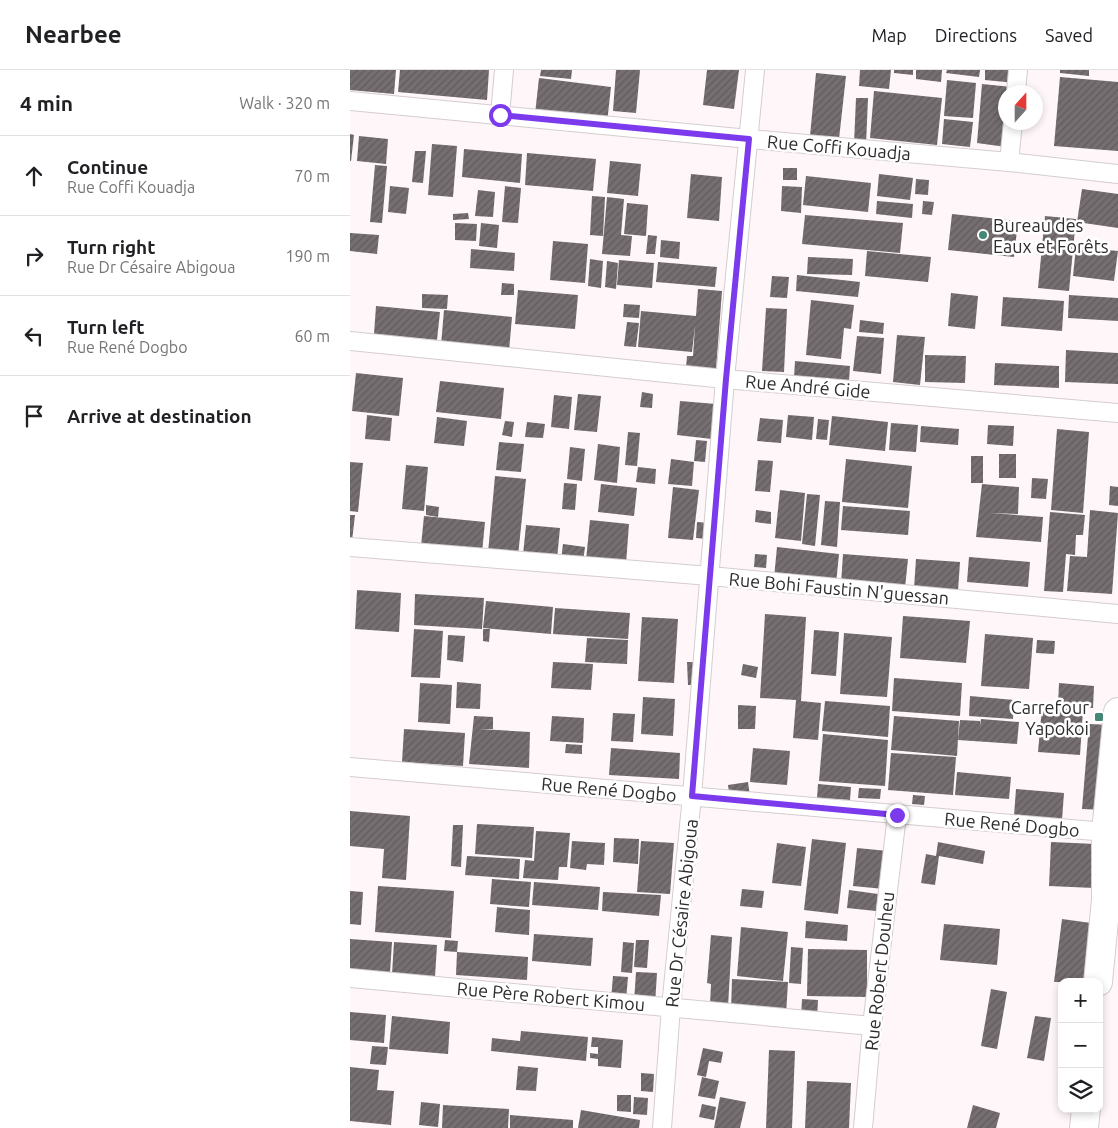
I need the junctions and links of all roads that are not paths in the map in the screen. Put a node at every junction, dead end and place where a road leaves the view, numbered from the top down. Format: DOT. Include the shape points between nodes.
graph roads {
  1 [pos="504,70"];
  2 [pos="755,70"];
  3 [pos="1018,70"];
  4 [pos="1017,85"];
  5 [pos="350,101"];
  6 [pos="500,115"];
  7 [pos="1012,130"];
  8 [pos="749,139"];
  9 [pos="1009,162"];
  10 [pos="1118,174"];
  11 [pos="350,341"];
  12 [pos="726,379"];
  13 [pos="1118,413"];
  14 [pos="350,547"];
  15 [pos="710,576"];
  16 [pos="1118,614"];
  17 [pos="1118,712"];
  18 [pos="350,767"];
  19 [pos="692,796"];
  20 [pos="897,815"];
  21 [pos="1106,832"];
  22 [pos="350,978"];
  23 [pos="1098,978"];
  24 [pos="671,1007"];
  25 [pos="872,1026"];
  26 [pos="1086,1113"];
  27 [pos="662,1128"];
  28 [pos="863,1128"];
  29 [pos="1084,1128"];
  1 -- 6 [label="street"];
  2 -- 8 [label="street, Rue Dr Césaire Abigoua"];
  3 -- 4 [label="street"];
  5 -- 6 [label="street, Rue Coffi Kouadja"];
  6 -- 8 [label="street, Rue Coffi Kouadja"];
  7 -- 9 [label="street"];
  8 -- 9 [label="street, Rue Coffi Kouadja"];
  8 -- 12 [label="street, Rue Dr Césaire Abigoua"];
  9 -- 10 [label="street, Rue Coffi Kouadja"];
  11 -- 12 [label="street, Rue André Gide"];
  12 -- 13 [label="street, Rue André Gide"];
  12 -- 15 [label="street, Rue Dr Césaire Abigoua"];
  14 -- 15 [label="street, Rue Bohi Faustin N'guessan"];
  15 -- 16 [label="street, Rue Bohi Faustin N'guessan"];
  15 -- 19 [label="street, Rue Dr Césaire Abigoua"];
  17 -- 21 [label="main road"];
  18 -- 19 [label="street, Rue René Dogbo"];
  19 -- 20 [label="street, Rue René Dogbo"];
  19 -- 24 [label="street, Rue Dr Césaire Abigoua"];
  20 -- 21 [label="street, Rue René Dogbo"];
  20 -- 25 [label="street, Rue Robert Douheu"];
  21 -- 23 [label="main road" via="1106,900"];
  22 -- 24 [label="street, Rue Père Robert Kimou"];
  24 -- 25 [label="street, Rue Père Robert Kimou"];
  24 -- 27 [label="street, Rue Dr Césaire Abigoua"];
  25 -- 28 [label="street, Rue Robert Douheu"];
  26 -- 29 [label="main road"];
}
